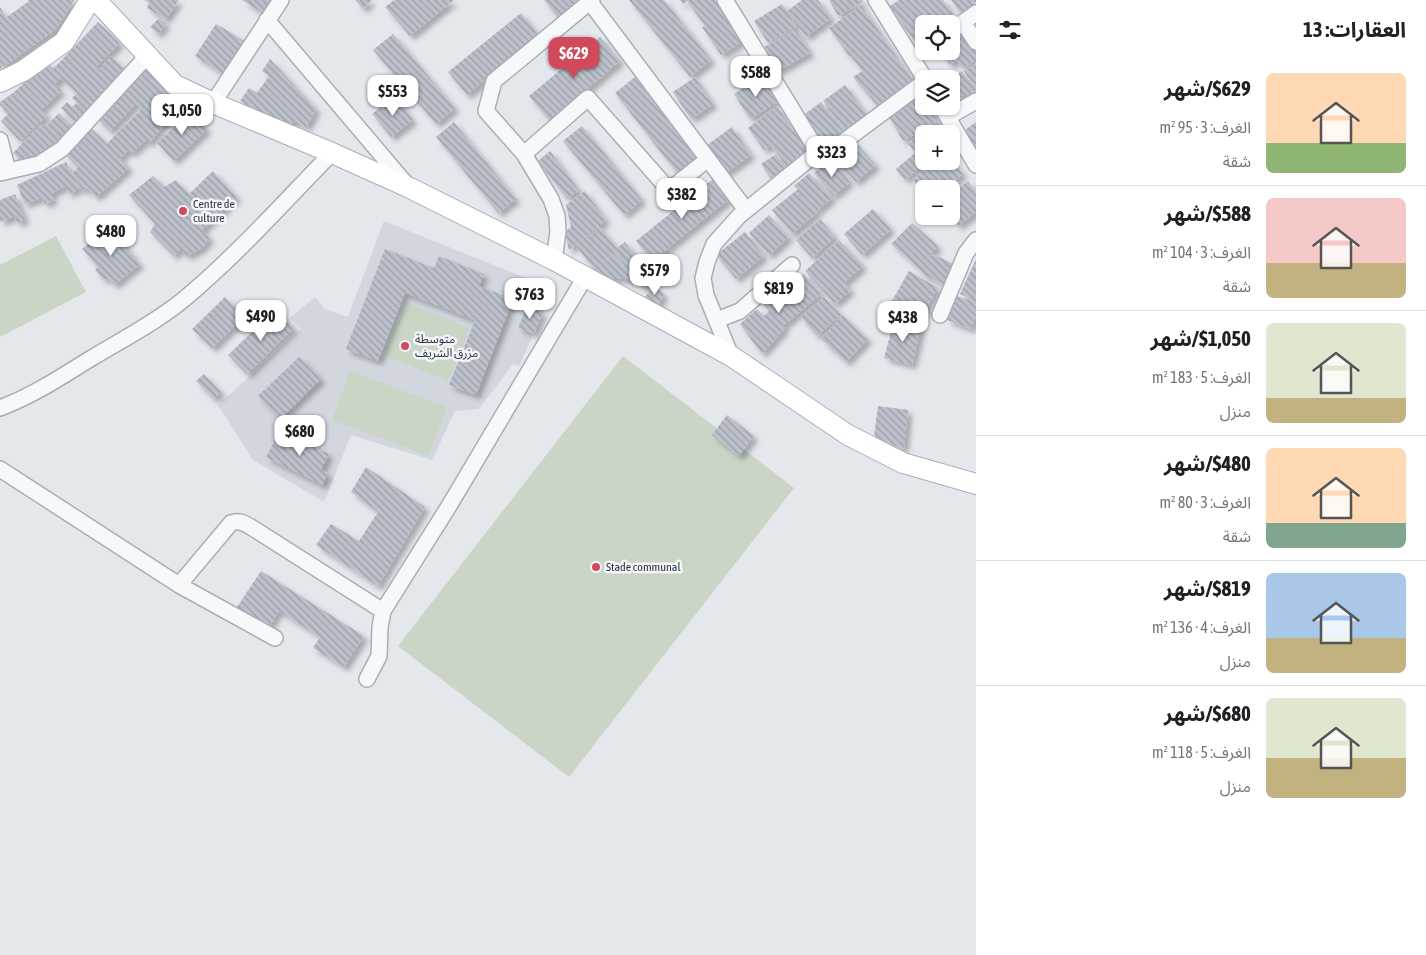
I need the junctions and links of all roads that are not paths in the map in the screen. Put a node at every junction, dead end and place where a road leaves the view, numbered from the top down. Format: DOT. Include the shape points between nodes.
graph roads {
  1 [pos="90,0"];
  2 [pos="96,0"];
  3 [pos="281,0"];
  4 [pos="726,0"];
  5 [pos="876,0"];
  6 [pos="591,1"];
  7 [pos="976,13"];
  8 [pos="267,20"];
  9 [pos="960,25"];
  10 [pos="960,29"];
  11 [pos="976,42"];
  12 [pos="915,50"];
  13 [pos="148,55"];
  14 [pos="0,82"];
  15 [pos="915,89"];
  16 [pos="976,101"];
  17 [pos="213,103"];
  18 [pos="960,107"];
  19 [pos="947,115"];
  20 [pos="0,140"];
  21 [pos="818,152"];
  22 [pos="332,153"];
  23 [pos="524,154"];
  24 [pos="708,159"];
  25 [pos="976,165"];
  26 [pos="4,172"];
  27 [pos="410,188"];
  28 [pos="746,210"];
  29 [pos="976,240"];
  30 [pos="554,260"];
  31 [pos="792,265"];
  32 [pos="585,277"];
  33 [pos="940,315"];
  34 [pos="717,320"];
  35 [pos="731,356"];
  36 [pos="1,405"];
  37 [pos="0,468"];
  38 [pos="976,484"];
  39 [pos="179,585"];
  40 [pos="383,611"];
  41 [pos="275,638"];
  42 [pos="367,679"];
  1 -- 14 [label="street" via="64,42 23,72"];
  2 -- 13 [label="street"];
  3 -- 8 [label="street"];
  4 -- 21 [label="street"];
  5 -- 12 [label="street"];
  6 -- 23 [label="street" via="494,81 486,111"];
  6 -- 24 [label="street"];
  7 -- 9 [label="street"];
  8 -- 17 [label="street"];
  8 -- 27 [label="street"];
  10 -- 11 [label="street"];
  13 -- 17 [label="street" via="175,84"];
  13 -- 26 [label="street" via="62,149 39,164"];
  15 -- 21 [label="street" via="827,154"];
  16 -- 18 [label="street"];
  17 -- 22 [label="street"];
  19 -- 25 [label="street"];
  20 -- 26 [label="street"];
  21 -- 28 [label="street"];
  22 -- 27 [label="street"];
  22 -- 36 [label="street" via="248,240 181,301 46,386"];
  23 -- 24 [label="street" via="588,98 669,190"];
  23 -- 30 [label="street" via="551,199 557,216"];
  24 -- 28 [label="street"];
  27 -- 30 [label="street"];
  28 -- 34 [label="street" via="714,244 707,262 703,278 706,295"];
  29 -- 33 [label="street" via="966,253"];
  30 -- 32 [label="street"];
  31 -- 34 [label="street" via="740,311"];
  32 -- 35 [label="street"];
  32 -- 40 [label="street"];
  34 -- 35 [label="street"];
  35 -- 38 [label="street" via="848,435 903,463"];
  37 -- 39 [label="street"];
  39 -- 40 [label="street" via="236,521 251,527"];
  39 -- 41 [label="street"];
  40 -- 42 [label="street" via="379,656"];
}
